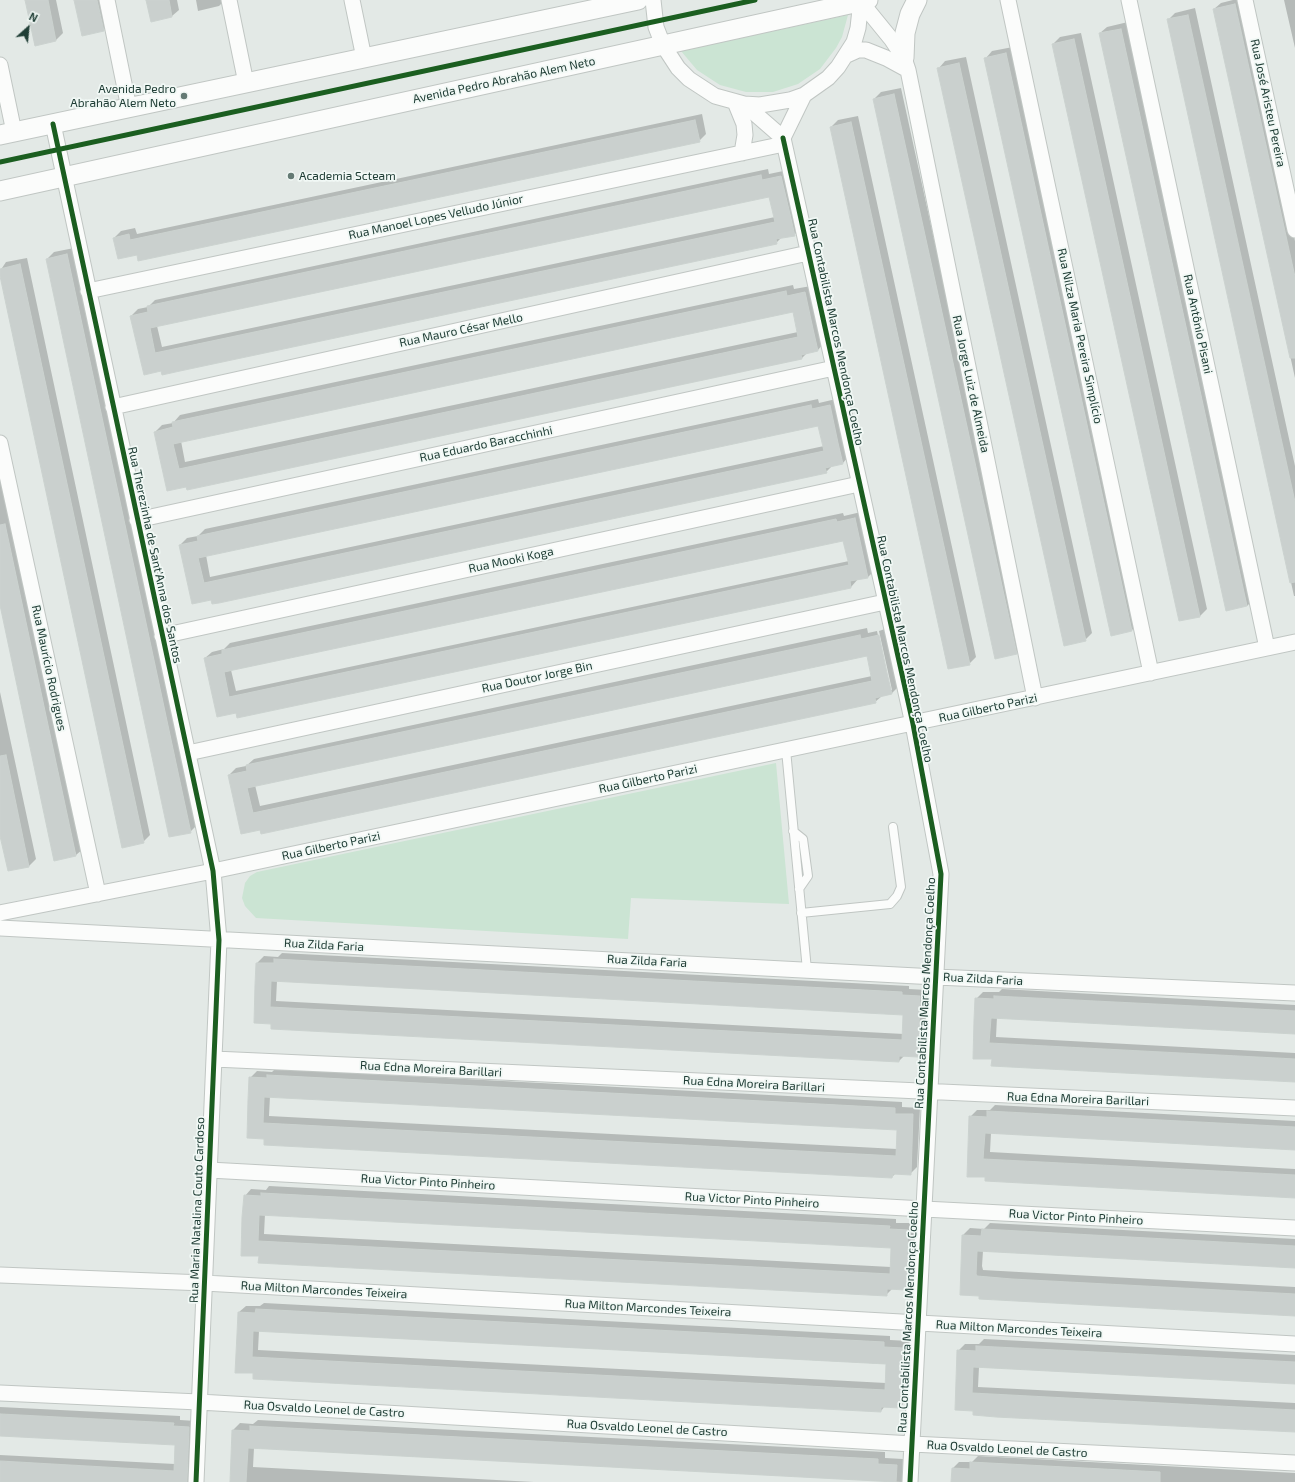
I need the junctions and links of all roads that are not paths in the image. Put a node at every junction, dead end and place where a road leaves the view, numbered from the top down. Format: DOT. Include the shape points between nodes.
graph roads {
  1 [pos="107,0"];
  2 [pos="229,0"];
  3 [pos="352,0"];
  4 [pos="638,0"];
  5 [pos="653,0"];
  6 [pos="864,0"];
  7 [pos="917,0"];
  8 [pos="1008,0"];
  9 [pos="1129,0"];
  10 [pos="1245,0"];
  11 [pos="663,45"];
  12 [pos="847,55"];
  13 [pos="364,58"];
  14 [pos="906,64"];
  15 [pos="0,65"];
  16 [pos="246,83"];
  17 [pos="804,95"];
  18 [pos="740,103"];
  19 [pos="130,108"];
  20 [pos="53,124"];
  21 [pos="7,134"];
  22 [pos="784,141"];
  23 [pos="742,153"];
  24 [pos="64,177"];
  25 [pos="0,191"];
  26 [pos="1295,230"];
  27 [pos="808,253"];
  28 [pos="88,291"];
  29 [pos="834,368"];
  30 [pos="113,407"];
  31 [pos="0,443"];
  32 [pos="859,484"];
  33 [pos="137,520"];
  34 [pos="885,602"];
  35 [pos="162,636"];
  36 [pos="1295,642"];
  37 [pos="1267,648"];
  38 [pos="1151,673"];
  39 [pos="1035,698"];
  40 [pos="912,724"];
  41 [pos="786,750"];
  42 [pos="188,753"];
  43 [pos="893,827"];
  44 [pos="213,871"];
  45 [pos="98,894"];
  46 [pos="0,913"];
  47 [pos="801,913"];
  48 [pos="0,928"];
  49 [pos="219,940"];
  50 [pos="806,970"];
  51 [pos="936,977"];
  52 [pos="1295,993"];
  53 [pos="214,1059"];
  54 [pos="930,1093"];
  55 [pos="1295,1108"];
  56 [pos="209,1170"];
  57 [pos="924,1209"];
  58 [pos="1295,1228"];
  59 [pos="0,1275"];
  60 [pos="204,1283"];
  61 [pos="918,1323"];
  62 [pos="1295,1344"];
  63 [pos="0,1393"];
  64 [pos="199,1402"];
  65 [pos="912,1444"];
  66 [pos="1295,1463"];
  67 [pos="196,1482"];
  68 [pos="910,1482"];
  1 -- 19 [label="street"];
  2 -- 16 [label="street"];
  3 -- 13 [label="street"];
  4 -- 13 [label="street"];
  5 -- 11 [label="street" via="656,27"];
  6 -- 11 [label="street, Avenida Pedro Abrahão Alem Neto"];
  6 -- 12 [label="street" via="858,28"];
  6 -- 14 [label="street, Rua Jorge Luiz de Almeida"];
  7 -- 14 [label="street" via="905,32"];
  8 -- 38 [label="street, Rua Nilza Maria Pereira Simplício"];
  9 -- 37 [label="street, Rua Antônio Pisani"];
  10 -- 26 [label="street, Rua José Aristeu Pereira"];
  11 -- 18 [label="street" via="678,68 689,79 715,96"];
  11 -- 24 [label="street, Avenida Pedro Abrahão Alem Neto"];
  12 -- 14 [label="street" via="858,50 866,50"];
  12 -- 17 [label="street" via="828,78"];
  13 -- 16 [label="street"];
  14 -- 39 [label="street, Rua Jorge Luiz de Almeida"];
  15 -- 21 [label="street"];
  16 -- 19 [label="street"];
  17 -- 18 [label="street" via="775,104"];
  17 -- 22 [label="street"];
  18 -- 22 [label="street"];
  18 -- 23 [label="street" via="745,135"];
  19 -- 20 [label="street"];
  20 -- 21 [label="street"];
  20 -- 24 [label="street, Rua Therezinha de Sant'Anna dos Santos"];
  22 -- 23 [label="street, Rua Manoel Lopes Velludo Júnior"];
  22 -- 27 [label="street, Rua Contabilista Marcos Mendonça Coelho"];
  23 -- 28 [label="street, Rua Manoel Lopes Velludo Júnior"];
  24 -- 25 [label="street, Avenida Pedro Abrahão Alem Neto"];
  24 -- 28 [label="street, Rua Therezinha de Sant'Anna dos Santos"];
  27 -- 29 [label="street, Rua Contabilista Marcos Mendonça Coelho"];
  27 -- 30 [label="street, Rua Mauro César Mello"];
  28 -- 30 [label="street, Rua Therezinha de Sant'Anna dos Santos"];
  29 -- 32 [label="street, Rua Contabilista Marcos Mendonça Coelho"];
  29 -- 33 [label="street, Rua Eduardo Baracchinhi"];
  30 -- 33 [label="street, Rua Therezinha de Sant'Anna dos Santos"];
  31 -- 45 [label="street, Rua Maurício Rodrigues"];
  32 -- 34 [label="street, Rua Contabilista Marcos Mendonça Coelho"];
  32 -- 35 [label="street, Rua Mooki Koga"];
  33 -- 35 [label="street, Rua Therezinha de Sant'Anna dos Santos"];
  34 -- 40 [label="street, Rua Contabilista Marcos Mendonça Coelho"];
  34 -- 42 [label="street, Rua Doutor Jorge Bin"];
  35 -- 42 [label="street, Rua Therezinha de Sant'Anna dos Santos"];
  36 -- 37 [label="street, Rua Gilberto Parizi"];
  37 -- 38 [label="street, Rua Gilberto Parizi"];
  38 -- 39 [label="street, Rua Gilberto Parizi"];
  39 -- 40 [label="street, Rua Gilberto Parizi"];
  40 -- 41 [label="street, Rua Gilberto Parizi"];
  40 -- 51 [label="street, Rua Contabilista Marcos Mendonça Coelho" via="941,874"];
  41 -- 44 [label="street, Rua Gilberto Parizi"];
  41 -- 47 [label="lane"];
  42 -- 44 [label="street, Rua Therezinha de Sant'Anna dos Santos"];
  43 -- 47 [label="lane" via="901,887 890,904"];
  44 -- 45 [label="street, Rua Gilberto Parizi"];
  44 -- 49 [label="street, Rua Therezinha de Sant'Anna dos Santos"];
  45 -- 46 [label="street, Rua Gilberto Parizi"];
  47 -- 50 [label="lane"];
  48 -- 49 [label="street, Rua Zilda Faria"];
  49 -- 50 [label="street, Rua Zilda Faria"];
  49 -- 53 [label="street, Rua Maria Natalina Couto Cardoso"];
  50 -- 51 [label="street, Rua Zilda Faria"];
  51 -- 52 [label="street, Rua Zilda Faria"];
  51 -- 54 [label="street, Rua Contabilista Marcos Mendonça Coelho"];
  53 -- 54 [label="street, Rua Edna Moreira Barillari"];
  53 -- 56 [label="street, Rua Maria Natalina Couto Cardoso"];
  54 -- 55 [label="street, Rua Edna Moreira Barillari"];
  54 -- 57 [label="street, Rua Contabilista Marcos Mendonça Coelho"];
  56 -- 57 [label="street, Rua Victor Pinto Pinheiro"];
  56 -- 60 [label="street, Rua Maria Natalina Couto Cardoso"];
  57 -- 58 [label="street, Rua Victor Pinto Pinheiro"];
  57 -- 61 [label="street, Rua Contabilista Marcos Mendonça Coelho"];
  59 -- 60 [label="street, Rua Milton Marcondes Teixeira"];
  60 -- 61 [label="street, Rua Milton Marcondes Teixeira"];
  60 -- 64 [label="street, Rua Maria Natalina Couto Cardoso"];
  61 -- 62 [label="street, Rua Milton Marcondes Teixeira"];
  61 -- 65 [label="street, Rua Contabilista Marcos Mendonça Coelho"];
  63 -- 64 [label="street, Rua Osvaldo Leonel de Castro"];
  64 -- 65 [label="street, Rua Osvaldo Leonel de Castro"];
  64 -- 67 [label="street, Rua Maria Natalina Couto Cardoso"];
  65 -- 66 [label="street, Rua Osvaldo Leonel de Castro"];
  65 -- 68 [label="street, Rua Contabilista Marcos Mendonça Coelho"];
}
